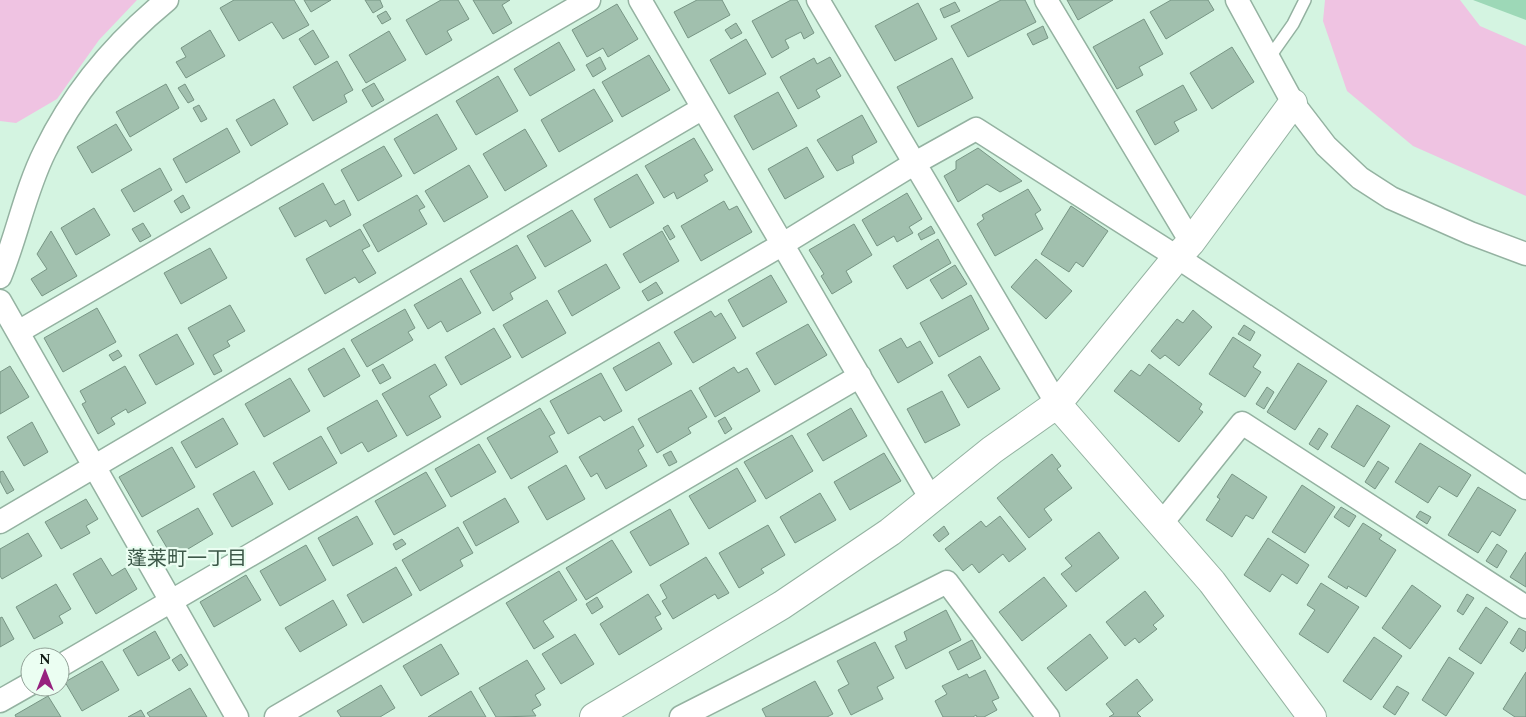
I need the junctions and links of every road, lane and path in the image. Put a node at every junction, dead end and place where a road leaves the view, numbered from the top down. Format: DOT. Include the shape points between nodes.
graph roads {
  1 [pos="166,0"];
  2 [pos="589,0"];
  3 [pos="640,0"];
  4 [pos="818,0"];
  5 [pos="1046,0"];
  6 [pos="1237,0"];
  7 [pos="1305,0"];
  8 [pos="1269,58"];
  9 [pos="1293,103"];
  10 [pos="703,108"];
  11 [pos="915,163"];
  12 [pos="783,244"];
  13 [pos="1184,250"];
  14 [pos="1526,254"];
  15 [pos="0,277"];
  16 [pos="0,301"];
  17 [pos="18,332"];
  18 [pos="860,376"];
  19 [pos="1057,404"];
  20 [pos="94,467"];
  21 [pos="1526,488"];
  22 [pos="931,498"];
  23 [pos="0,522"];
  24 [pos="1162,523"];
  25 [pos="171,601"];
  26 [pos="1526,607"];
  27 [pos="70,660"];
  28 [pos="20,690"];
  29 [pos="0,701"];
  30 [pos="237,717"];
  31 [pos="276,717"];
  32 [pos="594,717"];
  33 [pos="681,717"];
  34 [pos="1048,717"];
  35 [pos="1312,717"];
  1 -- 15 [label="street" via="92,76 44,151"];
  2 -- 17 [label="street"];
  3 -- 10 [label="street"];
  4 -- 11 [label="street"];
  5 -- 13 [label="street"];
  6 -- 8 [label="street"];
  7 -- 8 [label="lane"];
  8 -- 9 [label="street"];
  9 -- 13 [label="street"];
  9 -- 14 [label="street" via="1326,146 1360,178 1391,198"];
  10 -- 12 [label="street"];
  10 -- 20 [label="street"];
  11 -- 12 [label="street"];
  11 -- 13 [label="street" via="976,130"];
  11 -- 19 [label="street"];
  12 -- 18 [label="street"];
  12 -- 25 [label="street"];
  13 -- 19 [label="street"];
  13 -- 21 [label="street"];
  16 -- 17 [label="street"];
  17 -- 20 [label="street"];
  18 -- 22 [label="street"];
  18 -- 31 [label="street"];
  19 -- 22 [label="street"];
  19 -- 24 [label="street"];
  20 -- 23 [label="street"];
  20 -- 25 [label="street"];
  22 -- 32 [label="street" via="890,532 782,605"];
  24 -- 26 [label="street" via="1242,423"];
  24 -- 35 [label="street" via="1212,582"];
  25 -- 27 [label="street"];
  25 -- 30 [label="street"];
  28 -- 29 [label="street"];
  33 -- 34 [label="street" via="947,582"];
}
